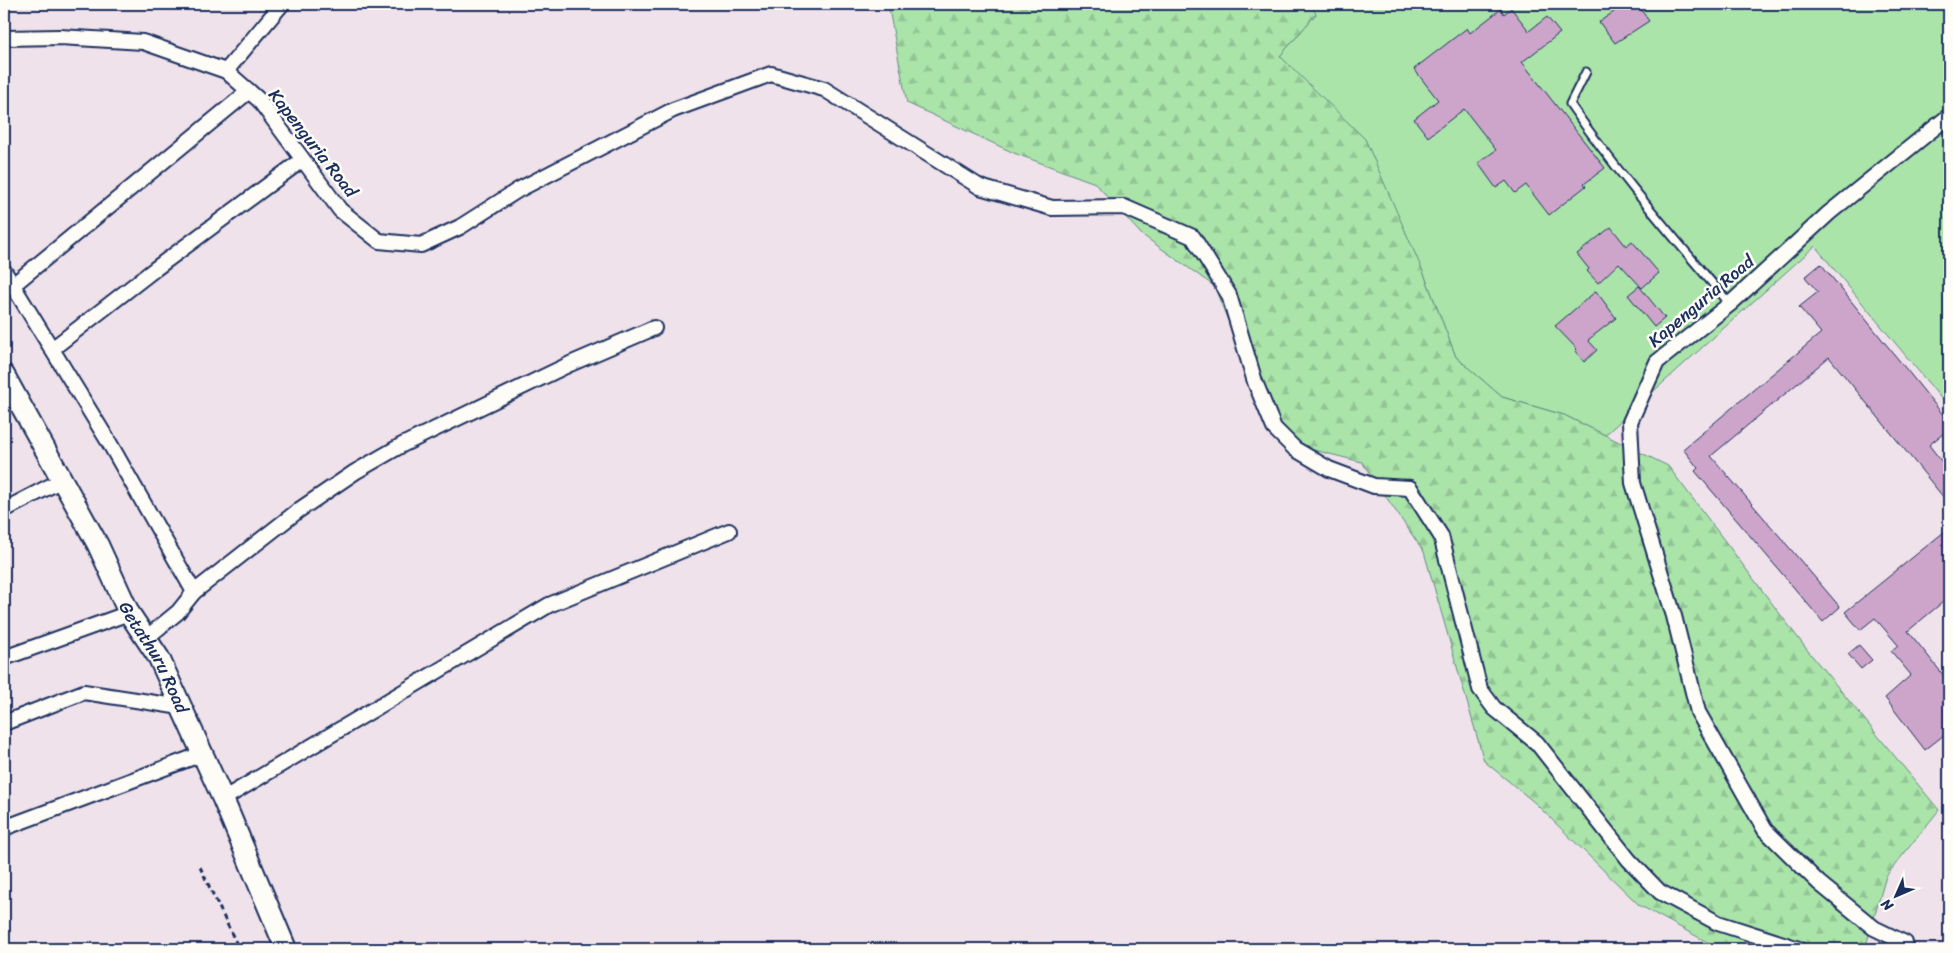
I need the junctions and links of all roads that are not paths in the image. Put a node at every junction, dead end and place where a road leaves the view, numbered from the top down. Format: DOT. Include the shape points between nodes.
graph roads {
  1 [pos="282,4"];
  2 [pos="4,38"];
  3 [pos="226,70"];
  4 [pos="1586,72"];
  5 [pos="249,91"];
  6 [pos="1949,116"];
  7 [pos="302,160"];
  8 [pos="4,271"];
  9 [pos="8,287"];
  10 [pos="1730,304"];
  11 [pos="654,328"];
  12 [pos="52,349"];
  13 [pos="4,375"];
  14 [pos="62,480"];
  15 [pos="4,510"];
  16 [pos="728,531"];
  17 [pos="194,592"];
  18 [pos="129,613"];
  19 [pos="145,639"];
  20 [pos="4,658"];
  21 [pos="181,707"];
  22 [pos="4,723"];
  23 [pos="202,754"];
  24 [pos="224,798"];
  25 [pos="4,828"];
  26 [pos="286,949"];
  27 [pos="1799,949"];
  28 [pos="1905,949"];
  1 -- 3 [label="street"];
  2 -- 3 [label="street, Kapenguria Road" via="60,37 143,42"];
  3 -- 5 [label="street, Kapenguria Road"];
  4 -- 10 [label="lane" via="1570,104 1640,198"];
  5 -- 7 [label="street, Kapenguria Road"];
  5 -- 9 [label="street"];
  6 -- 10 [label="street, Kapenguria Road" via="1829,213"];
  7 -- 12 [label="street"];
  7 -- 27 [label="street, Kapenguria Road" via="340,210 380,241 421,245 460,227 518,190 673,110 771,74 824,89 980,187 1052,208 1124,207 1193,237 1229,295 1274,428 1295,448 1329,470 1374,486 1410,488 1436,528 1480,689 1494,708 1538,744 1629,860 1660,892 1718,923"];
  8 -- 9 [label="street"];
  9 -- 12 [label="street"];
  10 -- 28 [label="street, Kapenguria Road" via="1657,362 1630,422 1633,483 1674,616 1698,712 1765,830 1819,882 1874,928 1905,943"];
  11 -- 17 [label="street" via="570,364 378,458 299,510"];
  12 -- 17 [label="street"];
  13 -- 14 [label="main road, Getathuru Road"];
  14 -- 15 [label="street"];
  14 -- 18 [label="main road, Getathuru Road" via="98,545"];
  16 -- 24 [label="street" via="549,604"];
  17 -- 19 [label="street" via="178,612"];
  18 -- 19 [label="main road, Getathuru Road"];
  18 -- 20 [label="street"];
  19 -- 21 [label="main road, Getathuru Road" via="158,658"];
  21 -- 22 [label="street" via="84,692"];
  21 -- 23 [label="main road, Getathuru Road"];
  23 -- 24 [label="main road, Getathuru Road"];
  23 -- 25 [label="street"];
  24 -- 26 [label="main road, Getathuru Road"];
}
